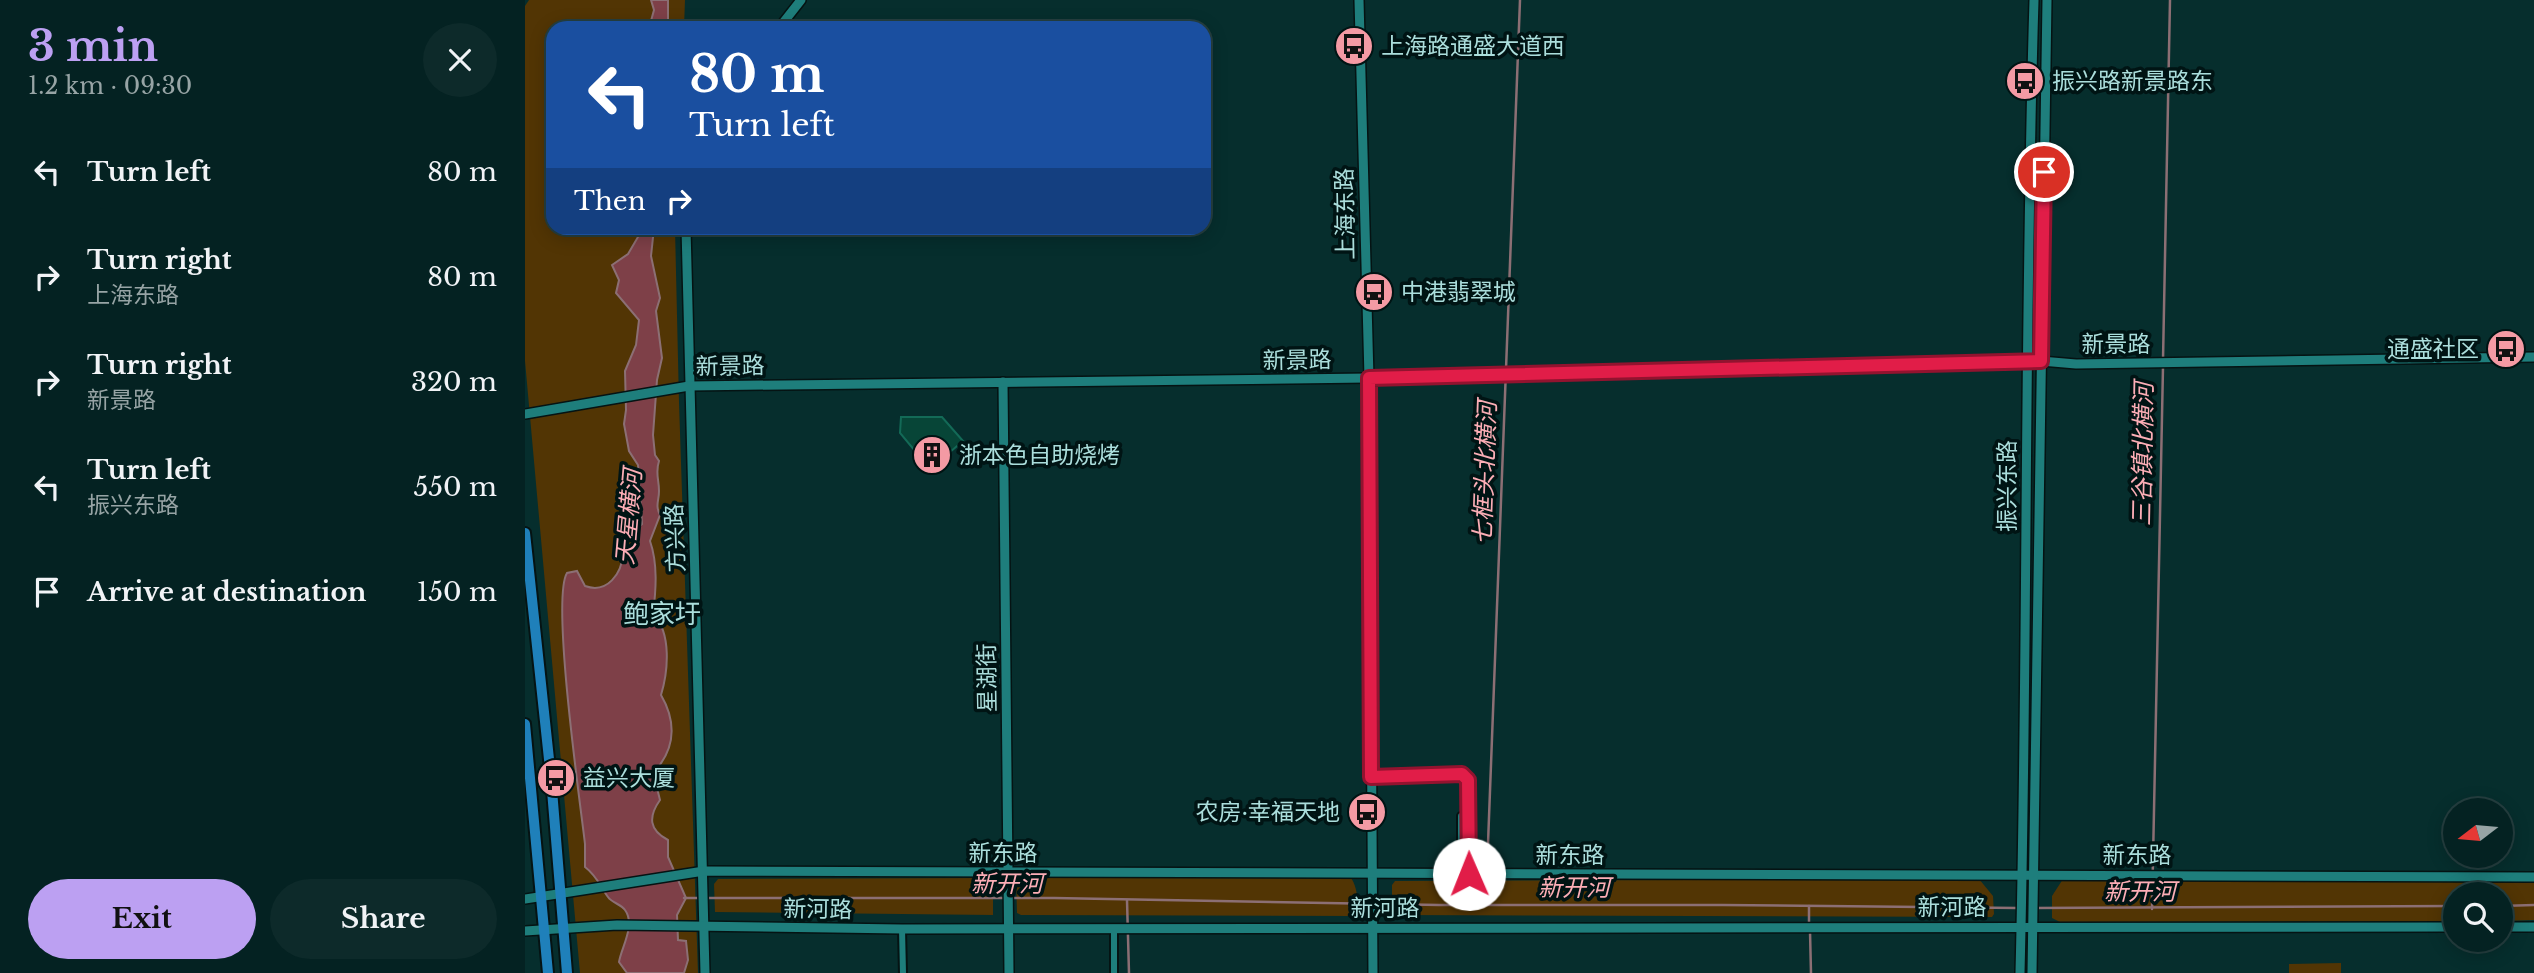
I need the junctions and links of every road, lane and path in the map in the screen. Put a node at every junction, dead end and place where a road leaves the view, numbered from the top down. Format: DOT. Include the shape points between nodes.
graph roads {
  1 [pos="801,0"];
  2 [pos="1360,0"];
  3 [pos="2034,0"];
  4 [pos="2047,0"];
  5 [pos="784,21"];
  6 [pos="686,235"];
  7 [pos="2534,357"];
  8 [pos="2041,361"];
  9 [pos="2027,362"];
  10 [pos="1369,378"];
  11 [pos="1003,382"];
  12 [pos="689,386"];
  13 [pos="525,414"];
  14 [pos="525,533"];
  15 [pos="525,724"];
  16 [pos="1371,777"];
  17 [pos="1461,816"];
  18 [pos="1469,860"];
  19 [pos="704,871"];
  20 [pos="1009,873"];
  21 [pos="1372,874"];
  22 [pos="1472,874"];
  23 [pos="2033,874"];
  24 [pos="2021,875"];
  25 [pos="2534,877"];
  26 [pos="560,894"];
  27 [pos="542,898"];
  28 [pos="525,899"];
  29 [pos="2021,921"];
  30 [pos="2034,926"];
  31 [pos="704,927"];
  32 [pos="1371,927"];
  33 [pos="2443,927"];
  34 [pos="2513,927"];
  35 [pos="2534,927"];
  36 [pos="1008,928"];
  37 [pos="1119,928"];
  38 [pos="563,929"];
  39 [pos="902,929"];
  40 [pos="525,931"];
  41 [pos="545,931"];
  42 [pos="548,973"];
  43 [pos="568,973"];
  44 [pos="705,973"];
  45 [pos="903,973"];
  46 [pos="1009,973"];
  47 [pos="1114,973"];
  48 [pos="1373,973"];
  49 [pos="2020,973"];
  50 [pos="2032,973"];
  1 -- 5 [label="street"];
  2 -- 10 [label="street, 上海东路"];
  3 -- 9 [label="street, 振兴东路"];
  4 -- 8 [label="street, 振兴东路"];
  6 -- 12 [label="street, 方兴路"];
  7 -- 8 [label="street, 新景路"];
  8 -- 9 [label="street, 新景路"];
  8 -- 23 [label="street, 振兴东路"];
  9 -- 10 [label="street, 新景路"];
  9 -- 24 [label="street, 振兴东路"];
  10 -- 11 [label="street, 新景路"];
  10 -- 16 [label="street, 上海东路"];
  11 -- 12 [label="street, 新景路"];
  11 -- 20 [label="street, 星湖街"];
  12 -- 13 [label="street, 新景路"];
  12 -- 19 [label="street, 方兴路"];
  14 -- 26 [label="main road"];
  15 -- 27 [label="main road"];
  16 -- 18 [label="street" via="1462,774 1468,780"];
  16 -- 21 [label="street, 上海东路"];
  17 -- 18 [label="street" via="1461,848"];
  18 -- 22 [label="street"];
  19 -- 20 [label="street, 新东路"];
  19 -- 26 [label="street, 新东路"];
  19 -- 31 [label="street, 方兴路"];
  20 -- 21 [label="street, 新东路"];
  20 -- 36 [label="street, 星湖街"];
  21 -- 22 [label="street, 新东路"];
  21 -- 32 [label="street, 上海东路"];
  22 -- 24 [label="street, 新东路"];
  23 -- 24 [label="street, 新东路"];
  23 -- 25 [label="street, 新东路"];
  23 -- 30 [label="street, 振兴东路"];
  24 -- 29 [label="street, 振兴东路"];
  26 -- 27 [label="street, 新东路"];
  26 -- 38 [label="main road"];
  27 -- 28 [label="street, 新东路"];
  27 -- 41 [label="main road"];
  29 -- 30 [label="street, 新河路"];
  29 -- 32 [label="street, 新河路"];
  29 -- 49 [label="street, 振兴东路"];
  30 -- 33 [label="street, 新河路"];
  30 -- 50 [label="street, 振兴东路"];
  31 -- 38 [label="street, 新河路"];
  31 -- 39 [label="street, 新河路"];
  31 -- 44 [label="street, 方兴路"];
  32 -- 37 [label="street, 新河路"];
  32 -- 48 [label="street, 上海东路"];
  34 -- 35 [label="street"];
  36 -- 37 [label="street, 新河路"];
  36 -- 39 [label="street, 新河路"];
  36 -- 46 [label="street, 星湖街"];
  37 -- 47 [label="street"];
  38 -- 41 [label="street, 新河路"];
  38 -- 43 [label="main road"];
  39 -- 45 [label="street"];
  40 -- 41 [label="street, 新河路"];
  41 -- 42 [label="main road"];
}
